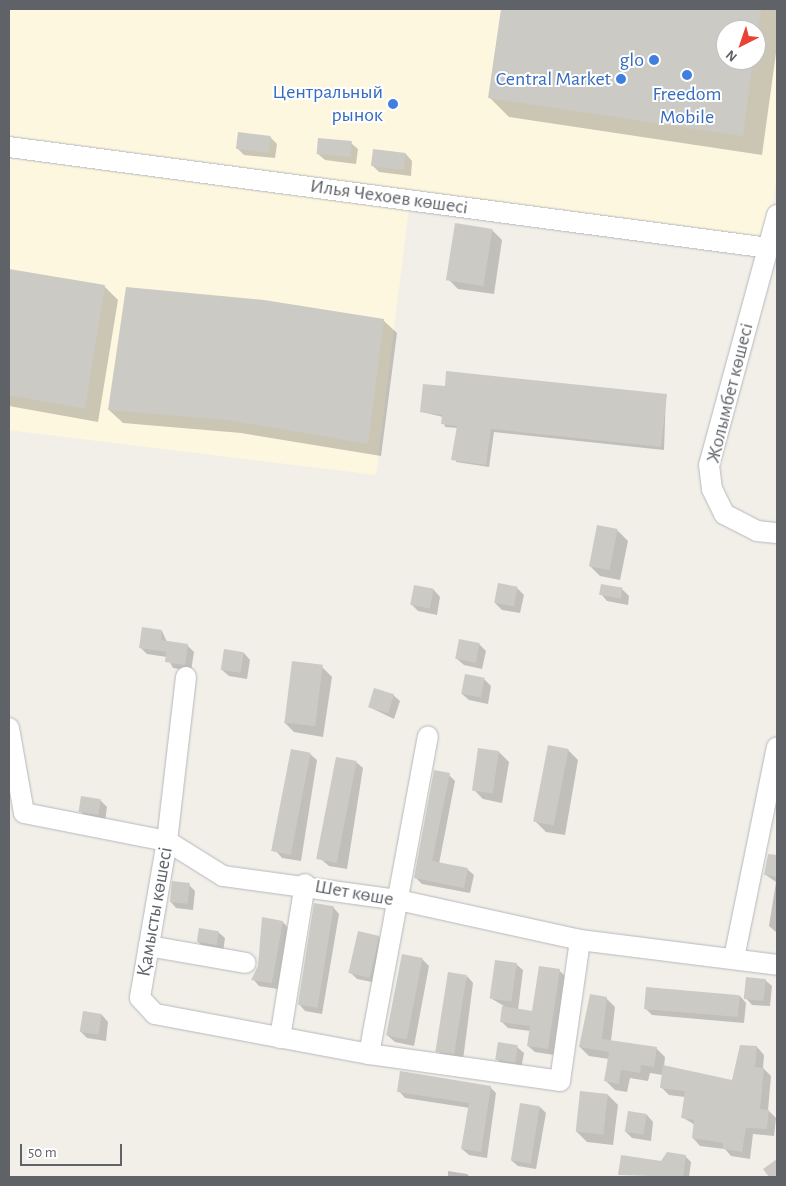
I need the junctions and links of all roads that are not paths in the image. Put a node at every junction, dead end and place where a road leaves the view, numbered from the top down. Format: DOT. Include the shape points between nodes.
graph roads {
  1 [pos="9,147"];
  2 [pos="777,215"];
  3 [pos="769,248"];
  4 [pos="777,533"];
  5 [pos="186,678"];
  6 [pos="9,728"];
  7 [pos="428,736"];
  8 [pos="777,747"];
  9 [pos="167,841"];
  10 [pos="306,884"];
  11 [pos="398,900"];
  12 [pos="580,940"];
  13 [pos="149,946"];
  14 [pos="734,958"];
  15 [pos="246,963"];
  16 [pos="777,965"];
  17 [pos="280,1038"];
  18 [pos="369,1054"];
  1 -- 3 [label="street, Илья Чехоев көшесі"];
  2 -- 3 [label="street, Жолымбет көшесі"];
  3 -- 4 [label="street, Жолымбет көшесі" via="709,465 712,489 724,514 757,531"];
  5 -- 9 [label="street, Қамысты көшесі"];
  6 -- 9 [label="street, Шет көше" via="24,813"];
  7 -- 11 [label="street"];
  8 -- 14 [label="street"];
  9 -- 10 [label="street, Шет көше" via="223,876"];
  9 -- 13 [label="street, Қамысты көшесі"];
  10 -- 11 [label="street, Шет көше"];
  10 -- 17 [label="street"];
  11 -- 12 [label="street, Шет көше"];
  11 -- 18 [label="street"];
  12 -- 14 [label="street, Шет көше"];
  12 -- 18 [label="street, Қамысты көшесі" via="560,1081"];
  13 -- 15 [label="street"];
  13 -- 17 [label="street, Қамысты көшесі" via="140,998 155,1014"];
  14 -- 16 [label="street, Шет көше"];
  17 -- 18 [label="street, Қамысты көшесі"];
}
